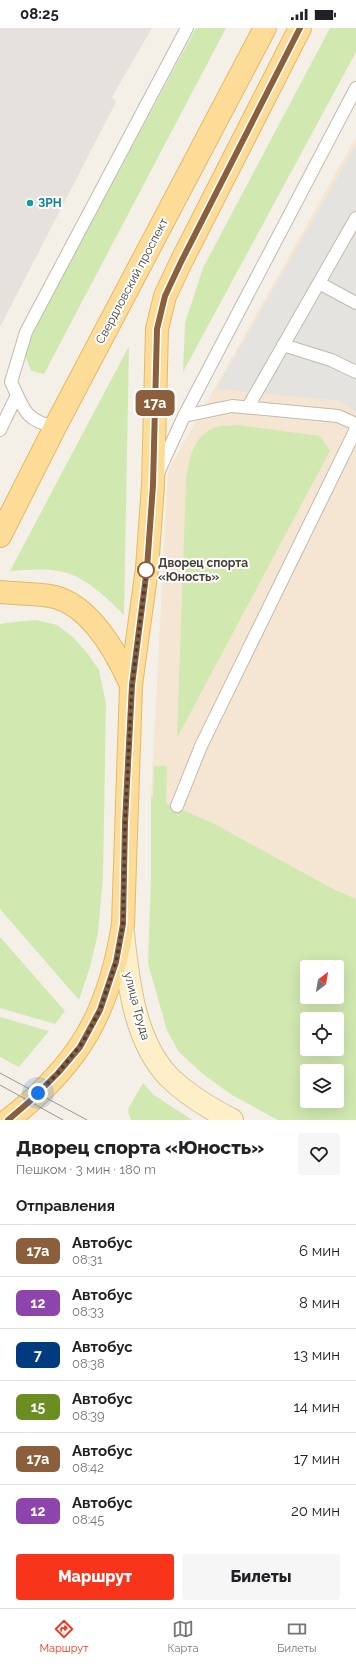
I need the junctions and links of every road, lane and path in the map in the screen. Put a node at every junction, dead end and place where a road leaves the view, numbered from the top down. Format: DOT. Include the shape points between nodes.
graph roads {
  1 [pos="187,28"];
  2 [pos="265,28"];
  3 [pos="300,28"];
  4 [pos="356,88"];
  5 [pos="356,218"];
  6 [pos="351,238"];
  7 [pos="319,283"];
  8 [pos="356,303"];
  9 [pos="283,345"];
  10 [pos="356,372"];
  11 [pos="17,395"];
  12 [pos="248,407"];
  13 [pos="184,416"];
  14 [pos="356,424"];
  15 [pos="55,427"];
  16 [pos="356,429"];
  17 [pos="0,430"];
  18 [pos="153,485"];
  19 [pos="0,536"];
  20 [pos="0,592"];
  21 [pos="132,685"];
  22 [pos="177,806"];
  23 [pos="123,924"];
  24 [pos="13,1119"];
  25 [pos="232,1120"];
  1 -- 11 [label="lane" via="26,332 11,382"];
  2 -- 15 [label="main road, Свердловский проспект"];
  3 -- 18 [label="main road" via="165,296 157,329"];
  4 -- 13 [label="lane"];
  5 -- 6 [label="lane"];
  6 -- 7 [label="lane"];
  7 -- 8 [label="lane"];
  7 -- 9 [label="lane"];
  9 -- 10 [label="lane" via="331,360"];
  9 -- 12 [label="lane"];
  11 -- 15 [label="lane" via="27,414 41,424"];
  11 -- 17 [label="lane"];
  12 -- 13 [label="lane" via="232,406"];
  12 -- 14 [label="lane" via="338,416"];
  13 -- 18 [label="lane"];
  15 -- 19 [label="main road, Свердловский проспект"];
  16 -- 22 [label="lane" via="201,746"];
  18 -- 21 [label="main road" via="147,568"];
  20 -- 21 [label="main road" via="56,597 74,606 105,637"];
  21 -- 23 [label="main road"];
  23 -- 24 [label="main road" via="109,987 83,1042 58,1073"];
  23 -- 25 [label="main road, улица Труда" via="128,976 142,1032 154,1058 183,1090"];
}
